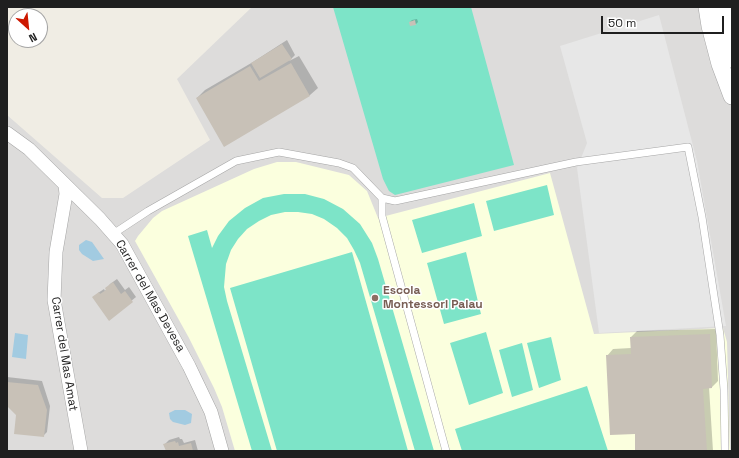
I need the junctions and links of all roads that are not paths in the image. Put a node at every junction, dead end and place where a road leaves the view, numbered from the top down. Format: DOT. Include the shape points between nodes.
graph roads {
  1 [pos="707,7"];
  2 [pos="722,7"];
  3 [pos="732,59"];
  4 [pos="732,96"];
  5 [pos="7,133"];
  6 [pos="65,185"];
  7 [pos="382,198"];
  8 [pos="113,234"];
  9 [pos="81,451"];
  10 [pos="222,451"];
  11 [pos="446,451"];
  12 [pos="724,451"];
  1 -- 4 [label="street" via="720,64"];
  2 -- 3 [label="street"];
  5 -- 6 [label="street, Carrer del Mas Devesa" via="29,149"];
  6 -- 8 [label="street, Carrer del Mas Devesa"];
  6 -- 9 [label="street, Carrer del Mas Amat" via="66,194 56,252 54,300"];
  7 -- 8 [label="lane" via="353,168 279,152 236,161"];
  7 -- 11 [label="lane" via="382,216"];
  7 -- 12 [label="lane" via="395,201 576,162 688,146 720,335 724,390"];
  8 -- 10 [label="street, Carrer del Mas Devesa" via="135,266 189,366 211,412"];
}
